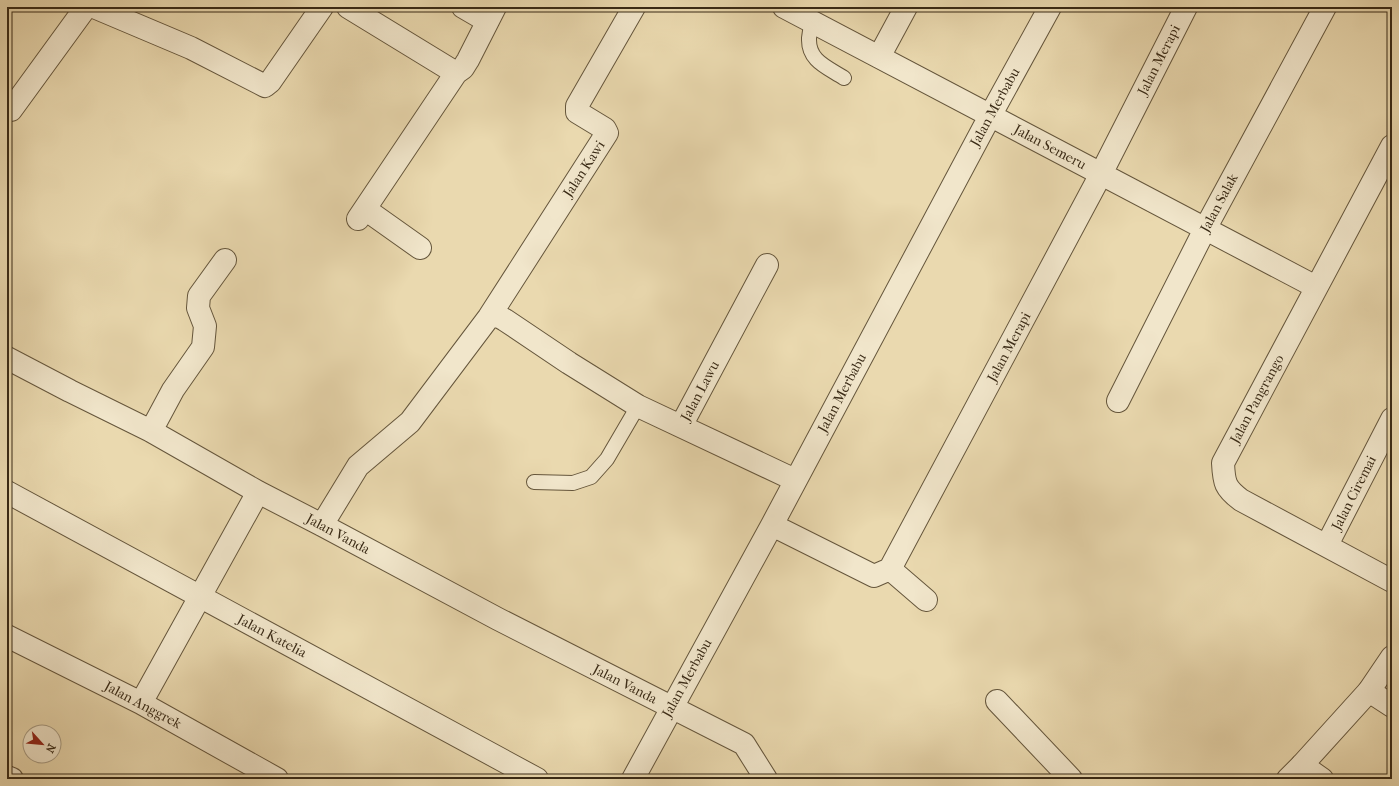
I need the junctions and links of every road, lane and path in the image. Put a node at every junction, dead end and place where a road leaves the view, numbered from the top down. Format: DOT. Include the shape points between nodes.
graph roads {
  1 [pos="86,7"];
  2 [pos="94,7"];
  3 [pos="322,7"];
  4 [pos="348,7"];
  5 [pos="463,7"];
  6 [pos="634,7"];
  7 [pos="784,7"];
  8 [pos="906,7"];
  9 [pos="1050,7"];
  10 [pos="1186,7"];
  11 [pos="1325,7"];
  12 [pos="491,14"];
  13 [pos="812,22"];
  14 [pos="879,57"];
  15 [pos="456,73"];
  16 [pos="844,78"];
  17 [pos="11,110"];
  18 [pos="990,116"];
  19 [pos="1392,146"];
  20 [pos="1101,174"];
  21 [pos="1205,229"];
  22 [pos="420,248"];
  23 [pos="225,260"];
  24 [pos="767,265"];
  25 [pos="1316,287"];
  26 [pos="489,317"];
  27 [pos="7,358"];
  28 [pos="1118,401"];
  29 [pos="638,406"];
  30 [pos="1392,419"];
  31 [pos="681,426"];
  32 [pos="151,431"];
  33 [pos="795,480"];
  34 [pos="534,482"];
  35 [pos="7,492"];
  36 [pos="258,492"];
  37 [pos="322,524"];
  38 [pos="772,525"];
  39 [pos="1327,545"];
  40 [pos="890,569"];
  41 [pos="1392,581"];
  42 [pos="199,597"];
  43 [pos="926,600"];
  44 [pos="7,636"];
  45 [pos="1392,657"];
  46 [pos="1369,691"];
  47 [pos="997,702"];
  48 [pos="141,703"];
  49 [pos="1392,706"];
  50 [pos="671,707"];
  51 [pos="1295,772"];
  52 [pos="7,776"];
  53 [pos="12,779"];
  54 [pos="277,779"];
  55 [pos="537,779"];
  56 [pos="632,779"];
  57 [pos="766,779"];
  58 [pos="1071,779"];
  59 [pos="1322,779"];
  1 -- 17 [label="street"];
  2 -- 3 [label="street" via="191,48 265,86"];
  4 -- 15 [label="street"];
  5 -- 12 [label="street"];
  6 -- 26 [label="street, Jalan Kawi" via="577,106 577,112 607,133"];
  7 -- 13 [label="street, Jalan Semeru"];
  8 -- 14 [label="street"];
  9 -- 18 [label="street, Jalan Merbabu"];
  10 -- 20 [label="street, Jalan Merapi"];
  11 -- 21 [label="street, Jalan Salak"];
  12 -- 15 [label="street" via="468,60"];
  13 -- 14 [label="street, Jalan Semeru"];
  13 -- 16 [label="lane" via="809,46 812,55 818,62"];
  14 -- 18 [label="street, Jalan Semeru"];
  15 -- 22 [label="street" via="362,214"];
  18 -- 20 [label="street, Jalan Semeru"];
  18 -- 33 [label="street, Jalan Merbabu"];
  19 -- 25 [label="street, Jalan Pangrango"];
  20 -- 21 [label="street, Jalan Semeru"];
  20 -- 40 [label="street, Jalan Merapi"];
  21 -- 25 [label="street, Jalan Semeru"];
  21 -- 28 [label="street, Jalan Salak"];
  23 -- 32 [label="street" via="199,296 198,308 205,326 203,347 173,390"];
  24 -- 31 [label="street, Jalan Lawu"];
  25 -- 39 [label="street, Jalan Pangrango" via="1223,463 1224,482 1232,494"];
  26 -- 29 [label="street" via="498,316 505,320"];
  26 -- 37 [label="street" via="410,422 358,466"];
  27 -- 32 [label="street, Jalan Vanda"];
  29 -- 31 [label="street"];
  29 -- 34 [label="lane" via="607,459 591,477 573,483"];
  30 -- 39 [label="street, Jalan Ciremai"];
  31 -- 33 [label="street, Jalan Lawu"];
  32 -- 36 [label="street, Jalan Vanda"];
  33 -- 38 [label="street, Jalan Merbabu"];
  35 -- 42 [label="street, Jalan Katelia"];
  36 -- 37 [label="street, Jalan Vanda"];
  36 -- 42 [label="street"];
  37 -- 50 [label="street, Jalan Vanda" via="498,619"];
  38 -- 40 [label="street" via="874,576"];
  38 -- 50 [label="street, Jalan Merbabu"];
  39 -- 41 [label="street, Jalan Pangrango"];
  40 -- 43 [label="street"];
  42 -- 48 [label="street"];
  42 -- 55 [label="street, Jalan Katelia"];
  44 -- 48 [label="street, Jalan Anggrek"];
  45 -- 46 [label="street"];
  46 -- 49 [label="street"];
  46 -- 51 [label="street"];
  47 -- 58 [label="street"];
  48 -- 54 [label="street, Jalan Anggrek"];
  50 -- 56 [label="street, Jalan Merbabu"];
  50 -- 57 [label="street, Jalan Vanda" via="744,744"];
  51 -- 59 [label="street"];
  52 -- 53 [label="street"];
}
